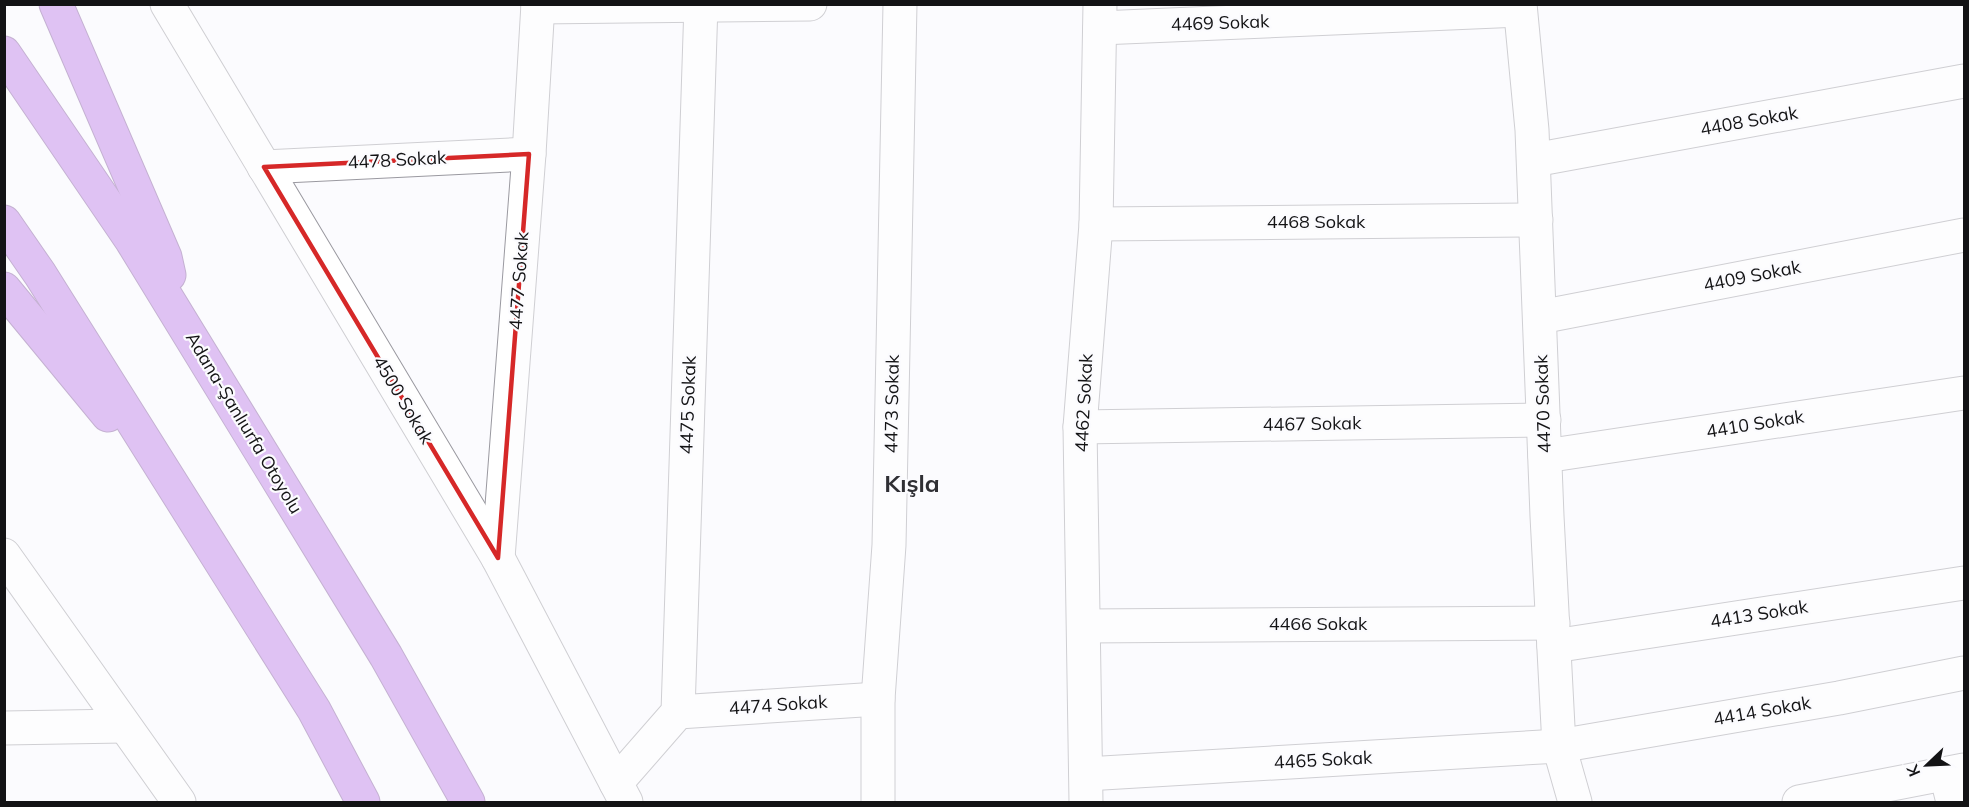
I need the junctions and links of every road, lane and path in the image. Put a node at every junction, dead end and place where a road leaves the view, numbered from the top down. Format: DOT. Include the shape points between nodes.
graph roads {
  1 [pos="56,4"];
  2 [pos="167,4"];
  3 [pos="810,4"];
  4 [pos="900,4"];
  5 [pos="538,6"];
  6 [pos="701,6"];
  7 [pos="1520,7"];
  8 [pos="1100,16"];
  9 [pos="4,53"];
  10 [pos="1965,81"];
  11 [pos="529,154"];
  12 [pos="1534,160"];
  13 [pos="264,166"];
  14 [pos="1536,220"];
  15 [pos="4,222"];
  16 [pos="1096,224"];
  17 [pos="1965,236"];
  18 [pos="4,289"];
  19 [pos="179,317"];
  20 [pos="1540,317"];
  21 [pos="1965,393"];
  22 [pos="1544,420"];
  23 [pos="1080,427"];
  24 [pos="1545,456"];
  25 [pos="196,523"];
  26 [pos="4,555"];
  27 [pos="498,558"];
  28 [pos="1965,583"];
  29 [pos="1084,626"];
  30 [pos="1554,634"];
  31 [pos="1965,673"];
  32 [pos="878,699"];
  33 [pos="678,712"];
  34 [pos="123,726"];
  35 [pos="4,728"];
  36 [pos="1559,746"];
  37 [pos="1955,782"];
  38 [pos="1086,788"];
  39 [pos="621,793"];
  40 [pos="179,802"];
  41 [pos="363,802"];
  42 [pos="468,802"];
  43 [pos="878,802"];
  44 [pos="1575,802"];
  45 [pos="1799,802"];
  1 -- 19 [label="highway" via="165,258"];
  2 -- 13 [label="street, 4500 Sokak"];
  3 -- 6 [label="street"];
  4 -- 32 [label="street, 4473 Sokak" via="889,545"];
  5 -- 6 [label="street"];
  5 -- 11 [label="street, 4477 Sokak"];
  6 -- 33 [label="street, 4475 Sokak"];
  7 -- 8 [label="street, 4469 Sokak"];
  7 -- 12 [label="street, 4470 Sokak"];
  8 -- 16 [label="street, 4462 Sokak"];
  9 -- 19 [label="highway, Adana-Şanlıurfa Otoyolu"];
  10 -- 12 [label="street, 4408 Sokak"];
  11 -- 13 [label="street, 4478 Sokak"];
  11 -- 27 [label="street, 4477 Sokak"];
  12 -- 14 [label="street, 4470 Sokak"];
  13 -- 27 [label="street, 4500 Sokak"];
  14 -- 16 [label="street, 4468 Sokak"];
  14 -- 20 [label="street, 4470 Sokak"];
  15 -- 25 [label="highway"];
  16 -- 23 [label="street, 4462 Sokak"];
  17 -- 20 [label="street, 4409 Sokak"];
  18 -- 25 [label="highway"];
  19 -- 42 [label="highway, Adana-Şanlıurfa Otoyolu" via="386,656"];
  20 -- 22 [label="street, 4470 Sokak"];
  21 -- 24 [label="street, 4410 Sokak"];
  22 -- 23 [label="street, 4467 Sokak"];
  22 -- 24 [label="street, 4470 Sokak"];
  23 -- 29 [label="street, 4462 Sokak"];
  24 -- 30 [label="street, 4470 Sokak"];
  25 -- 41 [label="highway" via="314,710"];
  26 -- 34 [label="street"];
  27 -- 39 [label="street, 4500 Sokak"];
  28 -- 30 [label="street, 4413 Sokak"];
  29 -- 30 [label="street, 4466 Sokak"];
  29 -- 38 [label="street, 4462 Sokak"];
  30 -- 36 [label="street, 4470 Sokak"];
  31 -- 36 [label="street, 4414 Sokak"];
  32 -- 33 [label="street, 4474 Sokak"];
  32 -- 43 [label="street, 4473 Sokak"];
  33 -- 39 [label="street"];
  34 -- 35 [label="street"];
  34 -- 40 [label="street"];
  36 -- 38 [label="street, 4465 Sokak"];
  36 -- 44 [label="street, 4470 Sokak"];
  37 -- 45 [label="street"];
}
